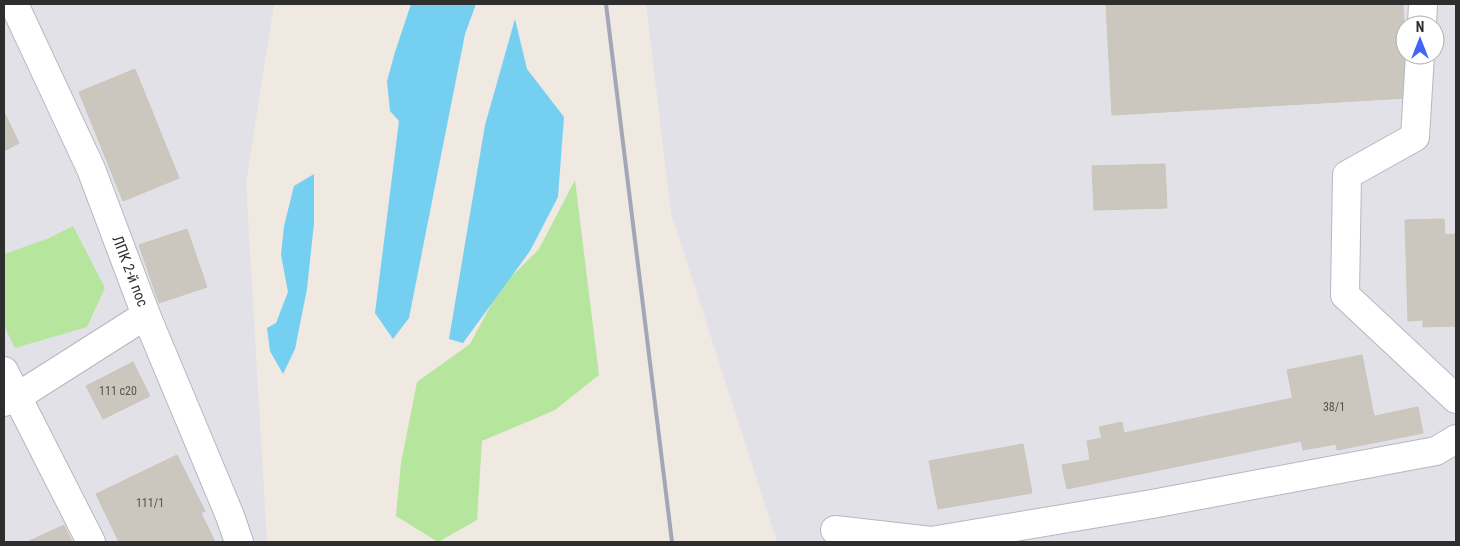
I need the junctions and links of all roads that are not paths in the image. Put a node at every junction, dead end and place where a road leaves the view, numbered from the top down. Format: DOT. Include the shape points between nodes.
graph roads {
  1 [pos="14,4"];
  2 [pos="1419,65"];
  3 [pos="146,315"];
  4 [pos="4,371"];
  5 [pos="10,399"];
  6 [pos="1456,399"];
  7 [pos="1456,439"];
  8 [pos="835,530"];
  9 [pos="91,542"];
  10 [pos="239,542"];
  1 -- 3 [label="street, ЛПК 2-й пос" via="91,169"];
  2 -- 6 [label="street" via="1415,137 1347,175 1346,295"];
  3 -- 5 [label="street"];
  3 -- 10 [label="street, ЛПК 2-й пос"];
  4 -- 5 [label="street"];
  5 -- 9 [label="street"];
  7 -- 8 [label="street" via="1436,451 1152,504 931,540"];
}
